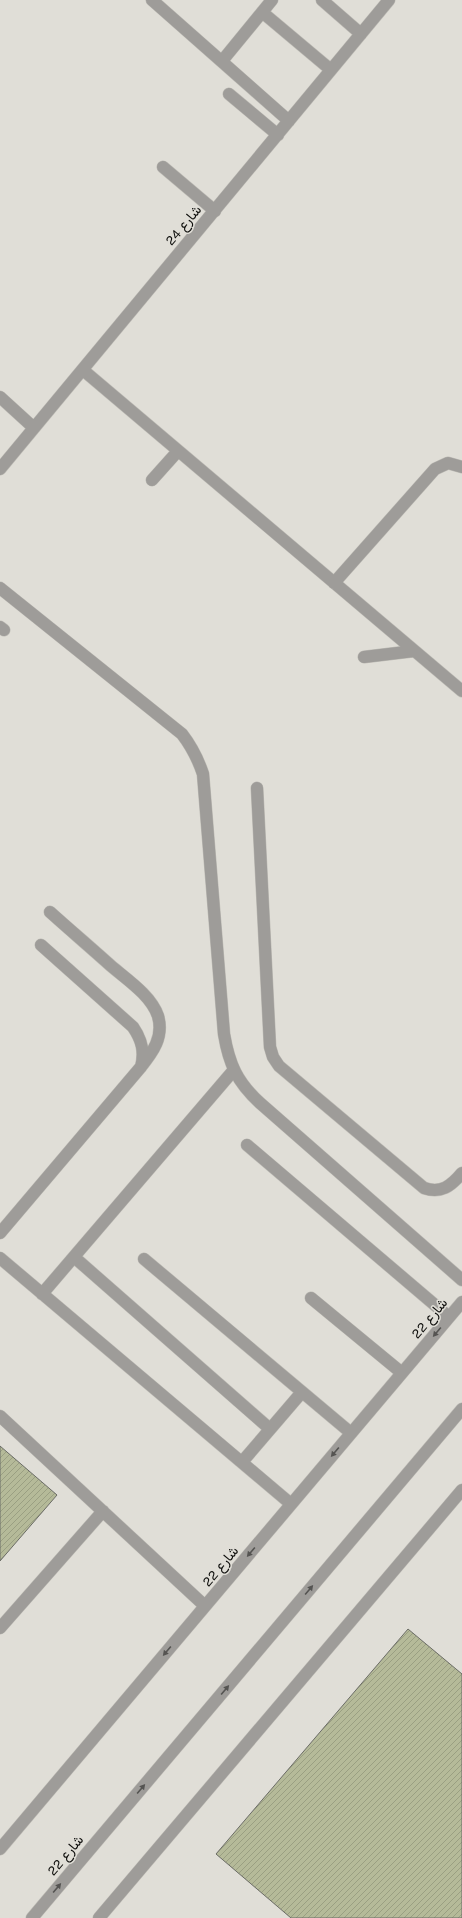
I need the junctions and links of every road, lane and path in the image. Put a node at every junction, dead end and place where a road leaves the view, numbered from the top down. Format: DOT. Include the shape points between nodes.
graph roads {
  1 [pos="152,0"];
  2 [pos="272,0"];
  3 [pos="322,0"];
  4 [pos="389,0"];
  5 [pos="262,12"];
  6 [pos="361,34"];
  7 [pos="222,61"];
  8 [pos="332,70"];
  9 [pos="229,94"];
  10 [pos="289,121"];
  11 [pos="278,135"];
  12 [pos="163,167"];
  13 [pos="215,211"];
  14 [pos="83,370"];
  15 [pos="0,398"];
  16 [pos="34,428"];
  17 [pos="178,450"];
  18 [pos="462,467"];
  19 [pos="0,469"];
  20 [pos="152,480"];
  21 [pos="334,583"];
  22 [pos="0,588"];
  23 [pos="414,651"];
  24 [pos="364,657"];
  25 [pos="460,686"];
  26 [pos="257,788"];
  27 [pos="50,912"];
  28 [pos="41,945"];
  29 [pos="140,1068"];
  30 [pos="234,1071"];
  31 [pos="247,1145"];
  32 [pos="462,1173"];
  33 [pos="0,1233"];
  34 [pos="0,1258"];
  35 [pos="74,1258"];
  36 [pos="144,1259"];
  37 [pos="462,1280"];
  38 [pos="42,1294"];
  39 [pos="311,1298"];
  40 [pos="462,1302"];
  41 [pos="449,1317"];
  42 [pos="402,1373"];
  43 [pos="302,1392"];
  44 [pos="462,1409"];
  45 [pos="0,1416"];
  46 [pos="270,1429"];
  47 [pos="351,1434"];
  48 [pos="242,1462"];
  49 [pos="462,1490"];
  50 [pos="291,1504"];
  51 [pos="102,1511"];
  52 [pos="205,1606"];
  53 [pos="0,1628"];
  54 [pos="0,1849"];
  55 [pos="32,1918"];
  56 [pos="99,1918"];
  1 -- 7 [label="street"];
  2 -- 5 [label="street"];
  3 -- 6 [label="street"];
  4 -- 6 [label="street, شارع 24"];
  5 -- 7 [label="street"];
  5 -- 8 [label="street"];
  6 -- 8 [label="street, شارع 24"];
  7 -- 10 [label="street"];
  8 -- 10 [label="street, شارع 24"];
  9 -- 11 [label="street"];
  10 -- 11 [label="street, شارع 24"];
  11 -- 13 [label="street, شارع 24"];
  12 -- 13 [label="street"];
  13 -- 14 [label="street, شارع 24"];
  14 -- 16 [label="street, شارع 24"];
  14 -- 17 [label="street"];
  15 -- 16 [label="street"];
  16 -- 19 [label="street, شارع 24"];
  17 -- 20 [label="street"];
  17 -- 21 [label="street"];
  18 -- 21 [label="street" via="448,463 435,470"];
  21 -- 23 [label="street"];
  22 -- 30 [label="street" via="182,734 199,760 203,774 224,1034 227,1053"];
  23 -- 24 [label="street"];
  23 -- 25 [label="street"];
  26 -- 32 [label="street" via="270,1047 273,1057 283,1069 424,1188 431,1191 445,1189"];
  27 -- 29 [label="street" via="145,996 158,1015 159,1039 155,1050"];
  28 -- 29 [label="street" via="133,1027 140,1036 143,1046 144,1058"];
  29 -- 33 [label="street"];
  30 -- 35 [label="street"];
  30 -- 37 [label="street" via="249,1093"];
  31 -- 41 [label="street"];
  34 -- 38 [label="street"];
  35 -- 38 [label="street"];
  35 -- 46 [label="street"];
  36 -- 43 [label="street"];
  38 -- 48 [label="street"];
  39 -- 42 [label="street"];
  40 -- 41 [label="street, شارع 22"];
  41 -- 42 [label="street, شارع 22, one-way"];
  42 -- 47 [label="street, شارع 22"];
  43 -- 46 [label="street"];
  43 -- 47 [label="street"];
  55 -- 44 [label="street, شارع 22, one-way"];
  45 -- 51 [label="street"];
  46 -- 48 [label="street"];
  47 -- 50 [label="street, شارع 22, one-way"];
  48 -- 50 [label="street"];
  49 -- 56 [label="street"];
  50 -- 52 [label="street, شارع 22, one-way"];
  51 -- 52 [label="street"];
  51 -- 53 [label="street"];
  52 -- 54 [label="street, شارع 22, one-way"];
}
